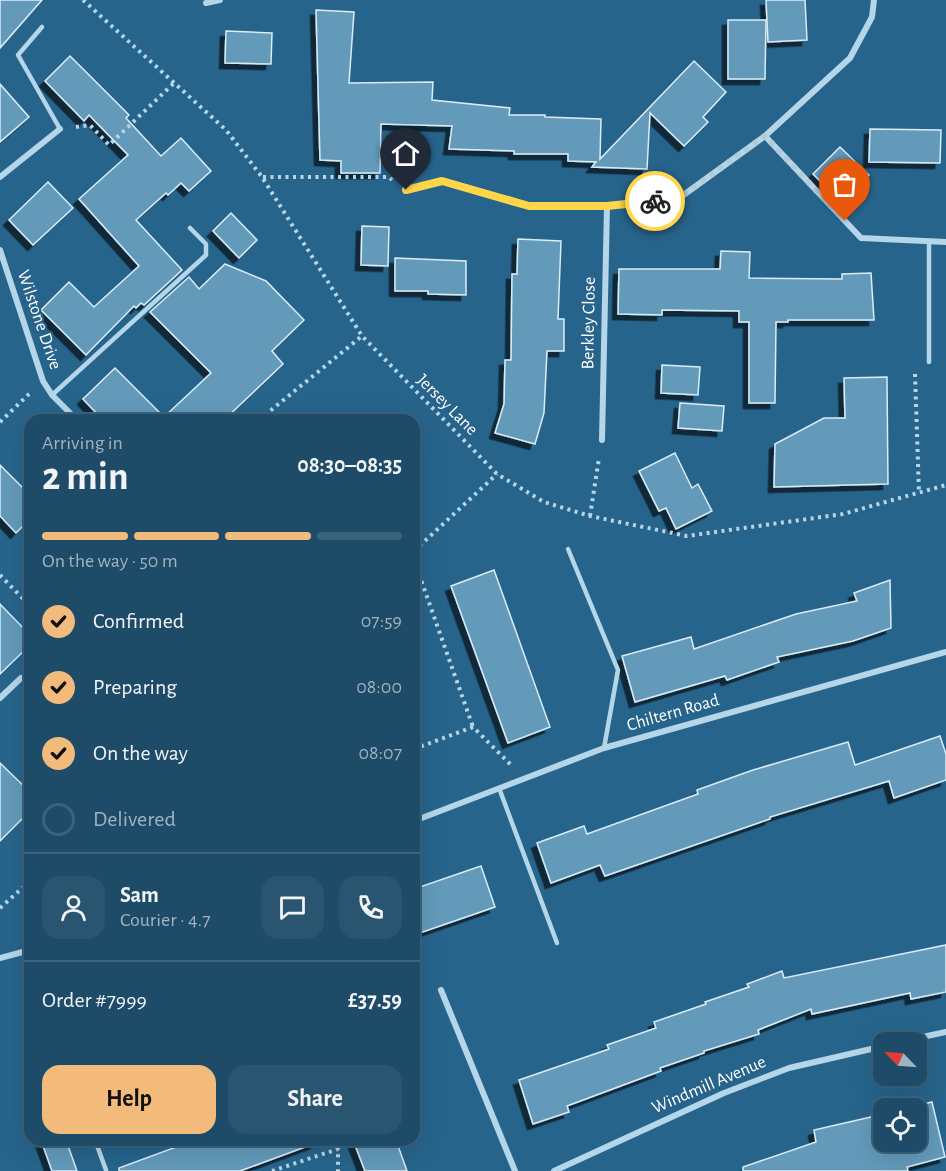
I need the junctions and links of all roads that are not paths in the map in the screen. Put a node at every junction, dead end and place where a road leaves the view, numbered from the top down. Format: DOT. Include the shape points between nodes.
graph roads {
  1 [pos="220,0"];
  2 [pos="874,0"];
  3 [pos="206,3"];
  4 [pos="42,27"];
  5 [pos="60,129"];
  6 [pos="765,136"];
  7 [pos="0,177"];
  8 [pos="406,190"];
  9 [pos="607,206"];
  10 [pos="190,228"];
  11 [pos="929,242"];
  12 [pos="946,242"];
  13 [pos="0,252"];
  14 [pos="929,362"];
  15 [pos="52,395"];
  16 [pos="71,414"];
  17 [pos="602,440"];
  18 [pos="568,549"];
  19 [pos="946,652"];
  20 [pos="21,678"];
  21 [pos="0,698"];
  22 [pos="604,748"];
  23 [pos="500,788"];
  24 [pos="420,819"];
  25 [pos="557,943"];
  26 [pos="24,952"];
  27 [pos="0,958"];
  28 [pos="441,990"];
  29 [pos="946,1032"];
  30 [pos="927,1036"];
  31 [pos="873,1049"];
  32 [pos="97,1146"];
  33 [pos="106,1170"];
  34 [pos="515,1171"];
  35 [pos="554,1171"];
  1 -- 3 [label="street"];
  2 -- 6 [label="street" via="872,17 850,58"];
  4 -- 5 [label="lane" via="18,55"];
  5 -- 7 [label="street"];
  6 -- 9 [label="street" via="678,199"];
  6 -- 11 [label="street" via="861,238"];
  8 -- 9 [label="street" via="442,181 529,206"];
  9 -- 17 [label="street, Berkley Close"];
  10 -- 15 [label="lane" via="206,244 206,255"];
  11 -- 12 [label="street"];
  11 -- 14 [label="lane"];
  13 -- 15 [label="street, Wilstone Drive" via="43,381"];
  15 -- 16 [label="street, Wilstone Drive"];
  18 -- 22 [label="lane" via="618,670"];
  19 -- 22 [label="street, Chiltern Road"];
  20 -- 21 [label="street"];
  22 -- 23 [label="street, Chiltern Road"];
  23 -- 24 [label="street, Chiltern Road"];
  23 -- 25 [label="lane"];
  26 -- 27 [label="street"];
  28 -- 34 [label="street"];
  29 -- 30 [label="street"];
  31 -- 35 [label="street, Windmill Avenue" via="789,1068 724,1093"];
  32 -- 33 [label="lane"];
}
